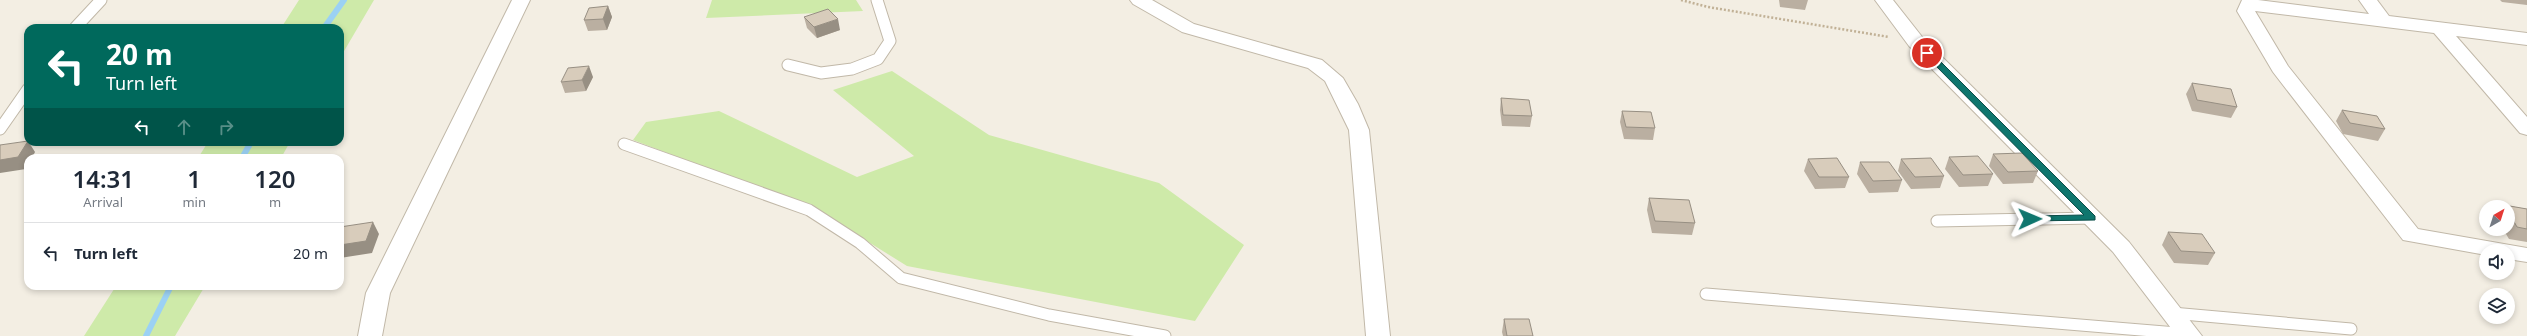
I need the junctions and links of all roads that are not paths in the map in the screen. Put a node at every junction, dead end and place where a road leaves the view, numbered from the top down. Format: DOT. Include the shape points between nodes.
graph roads {
  1 [pos="101,0"];
  2 [pos="521,0"];
  3 [pos="877,0"];
  4 [pos="1139,0"];
  5 [pos="1884,0"];
  6 [pos="2368,0"];
  7 [pos="2244,2"];
  8 [pos="2382,19"];
  9 [pos="79,24"];
  10 [pos="2439,27"];
  11 [pos="2527,39"];
  12 [pos="788,64"];
  13 [pos="24,95"];
  14 [pos="0,129"];
  15 [pos="2527,129"];
  16 [pos="624,144"];
  17 [pos="2092,218"];
  18 [pos="1937,221"];
  19 [pos="2479,247"];
  20 [pos="2515,253"];
  21 [pos="2527,255"];
  22 [pos="1706,294"];
  23 [pos="2172,313"];
  24 [pos="2351,329"];
  25 [pos="2189,335"];
  26 [pos="370,336"];
  27 [pos="1165,336"];
  28 [pos="1378,336"];
  1 -- 9 [label="lane"];
  2 -- 26 [label="street" via="378,293"];
  3 -- 12 [label="lane" via="890,41 878,59 852,69 821,73"];
  4 -- 28 [label="street" via="1188,28 1315,64 1333,78 1359,130"];
  5 -- 17 [label="street" via="1916,42"];
  6 -- 8 [label="street"];
  7 -- 8 [label="street"];
  7 -- 19 [label="street" via="2246,11 2280,68 2411,235"];
  8 -- 10 [label="street"];
  10 -- 11 [label="street"];
  10 -- 15 [label="street"];
  13 -- 14 [label="lane"];
  16 -- 27 [label="lane" via="809,210 860,243 901,278 1049,315"];
  17 -- 18 [label="lane"];
  17 -- 23 [label="street" via="2121,247"];
  20 -- 21 [label="street"];
  22 -- 25 [label="lane"];
  23 -- 24 [label="lane"];
  23 -- 25 [label="street"];
}
